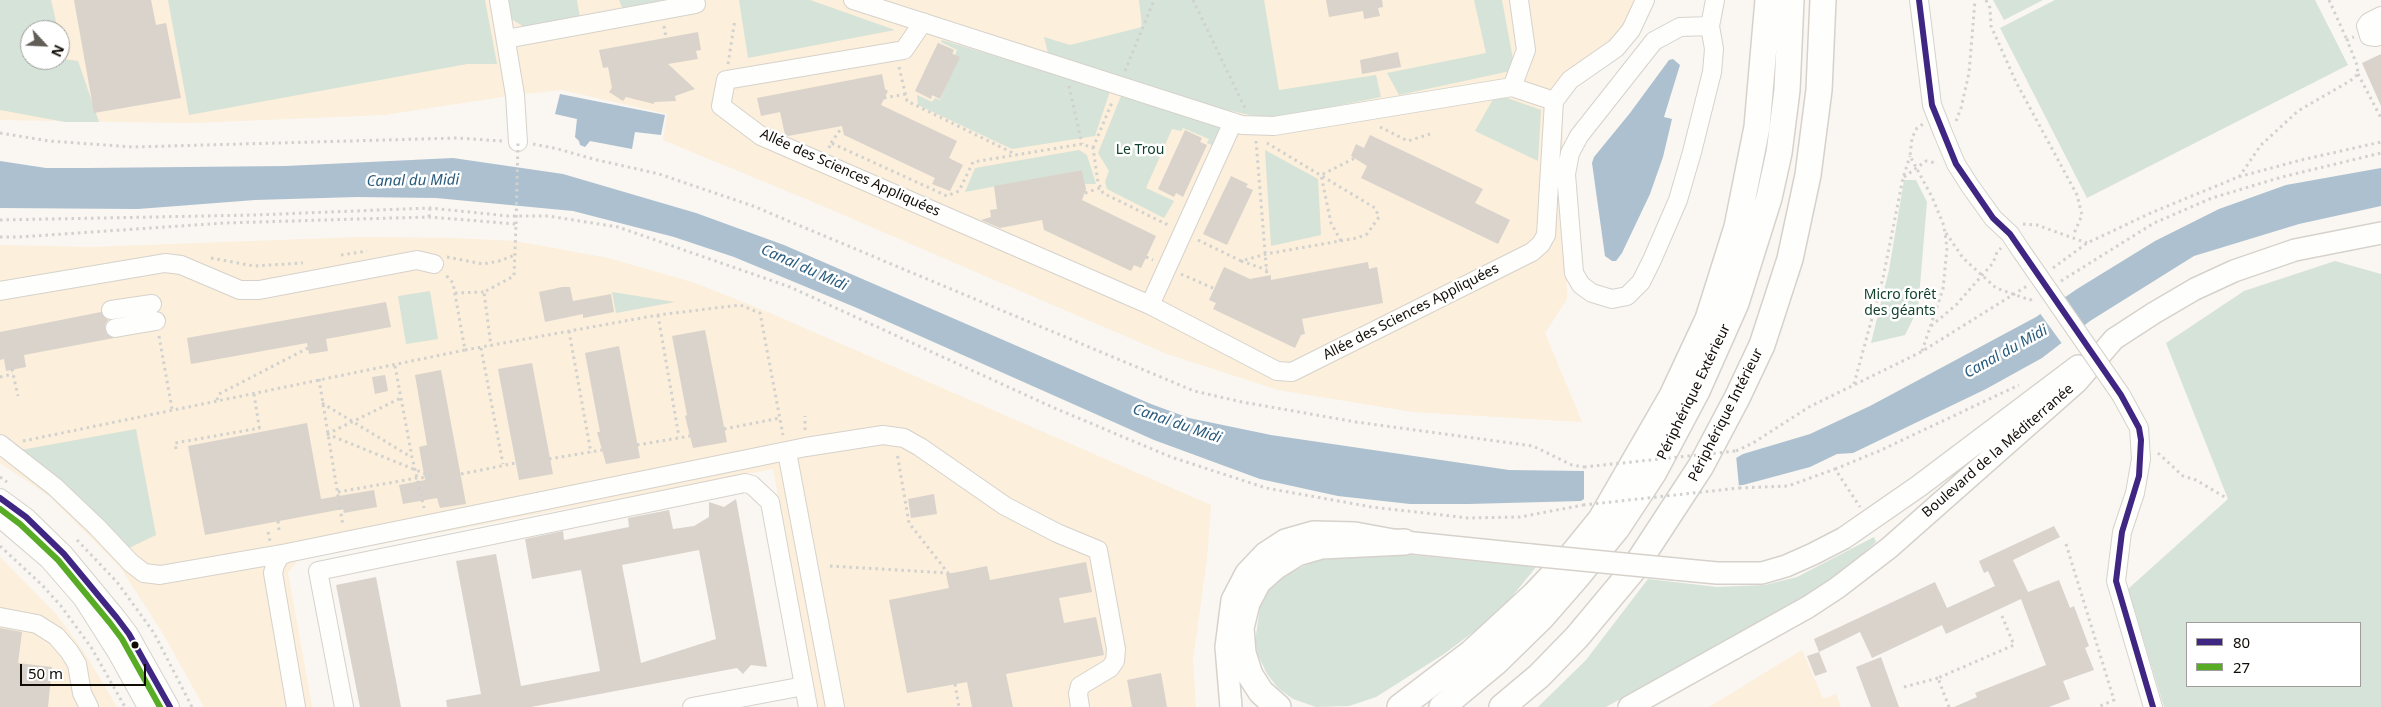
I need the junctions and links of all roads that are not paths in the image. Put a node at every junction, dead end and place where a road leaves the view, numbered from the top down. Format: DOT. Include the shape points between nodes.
graph roads {
  1 [pos="499,0"];
  2 [pos="1519,0"];
  3 [pos="1645,0"];
  4 [pos="1715,0"];
  5 [pos="1768,0"];
  6 [pos="1791,0"];
  7 [pos="1824,0"];
  8 [pos="1919,0"];
  9 [pos="856,1"];
  10 [pos="696,4"];
  11 [pos="2381,16"];
  12 [pos="923,22"];
  13 [pos="1710,26"];
  14 [pos="2374,34"];
  15 [pos="506,39"];
  16 [pos="1512,87"];
  17 [pos="1554,101"];
  18 [pos="1241,120"];
  19 [pos="518,142"];
  20 [pos="2381,233"];
  21 [pos="436,259"];
  22 [pos="0,292"];
  23 [pos="152,304"];
  24 [pos="1150,305"];
  25 [pos="111,310"];
  26 [pos="156,321"];
  27 [pos="115,328"];
  28 [pos="2114,339"];
  29 [pos="2,445"];
  30 [pos="786,452"];
  31 [pos="0,498"];
  32 [pos="0,518"];
  33 [pos="1404,542"];
  34 [pos="287,553"];
  35 [pos="0,617"];
  36 [pos="804,686"];
  37 [pos="1420,692"];
  38 [pos="89,707"];
  39 [pos="147,707"];
  40 [pos="170,707"];
  41 [pos="296,707"];
  42 [pos="344,707"];
  43 [pos="692,707"];
  44 [pos="808,707"];
  45 [pos="835,707"];
  46 [pos="1080,707"];
  47 [pos="1231,707"];
  48 [pos="1278,707"];
  49 [pos="1385,707"];
  50 [pos="1400,707"];
  51 [pos="1442,707"];
  52 [pos="1502,707"];
  53 [pos="1629,707"];
  54 [pos="2153,707"];
  1 -- 15 [label="street"];
  2 -- 16 [label="street" via="1526,50"];
  3 -- 17 [label="street" via="1631,30 1616,48 1570,80"];
  4 -- 13 [label="street"];
  5 -- 37 [label="highway" via="1757,127 1737,227 1708,319 1672,396 1601,519 1571,556 1478,646"];
  6 -- 51 [label="highway, Périphérique Extérieur" via="1787,90 1771,189 1736,303 1697,392 1654,472 1605,542 1542,617 1495,663"];
  7 -- 52 [label="highway, Périphérique Intérieur" via="1819,90 1808,175 1790,259 1762,345 1738,398 1701,466 1633,570 1577,637 1539,676"];
  8 -- 54 [label="street, bridge" via="1932,105 1956,164 1993,218 2010,234 2121,395 2133,413 2141,435 2139,476 2122,532 2116,581"];
  9 -- 12 [label="street"];
  10 -- 15 [label="street"];
  11 -- 14 [label="street" via="2366,26"];
  12 -- 18 [label="street"];
  12 -- 24 [label="street, Allée des Sciences Appliquées" via="904,50 726,80 722,106 761,136"];
  13 -- 13 [label="street" via="1680,26 1654,41 1579,136 1570,153 1566,174 1574,272 1580,285 1592,293 1612,299 1626,296 1640,282 1652,260 1678,200 1697,134 1712,72 1714,49"];
  15 -- 19 [label="street"];
  16 -- 17 [label="street"];
  16 -- 18 [label="street" via="1274,126 1242,125"];
  17 -- 24 [label="street, Allée des Sciences Appliquées" via="1546,235 1532,252 1292,372 1277,371"];
  18 -- 24 [label="street" via="1183,232"];
  20 -- 28 [label="main road, Boulevard de la Méditerranée" via="2294,250 2234,271 2179,298"];
  21 -- 22 [label="street" via="259,290 240,290 181,265 166,262"];
  23 -- 25 [label="street"];
  26 -- 27 [label="street"];
  28 -- 33 [label="main road, bridge" via="1870,521 1786,566 1762,572 1717,573"];
  28 -- 53 [label="main road, Boulevard de la Méditerranée" via="2077,382 1889,548 1837,588"];
  29 -- 34 [label="street" via="55,487 144,573 160,575"];
  30 -- 34 [label="street"];
  30 -- 45 [label="street"];
  30 -- 46 [label="street" via="883,435 894,436 920,447 1025,518 1098,550 1116,649 1115,661 1110,668 1080,686"];
  31 -- 40 [label="street" via="64,554 111,611 129,634"];
  32 -- 39 [label="street" via="49,560 82,598 118,653"];
  33 -- 47 [label="main road" via="1355,533 1313,532 1285,540 1265,553 1246,573 1232,600 1226,647"];
  33 -- 48 [label="highway" via="1321,546 1297,553 1258,582 1247,603 1241,628 1243,654 1250,675"];
  34 -- 41 [label="street" via="280,556 273,573"];
  35 -- 38 [label="street" via="37,624 56,636 77,664 82,692"];
  36 -- 42 [label="street" via="770,502 752,485 744,483 318,571"];
  36 -- 43 [label="street"];
  36 -- 44 [label="street"];
  37 -- 49 [label="highway"];
  37 -- 50 [label="highway"];
}
